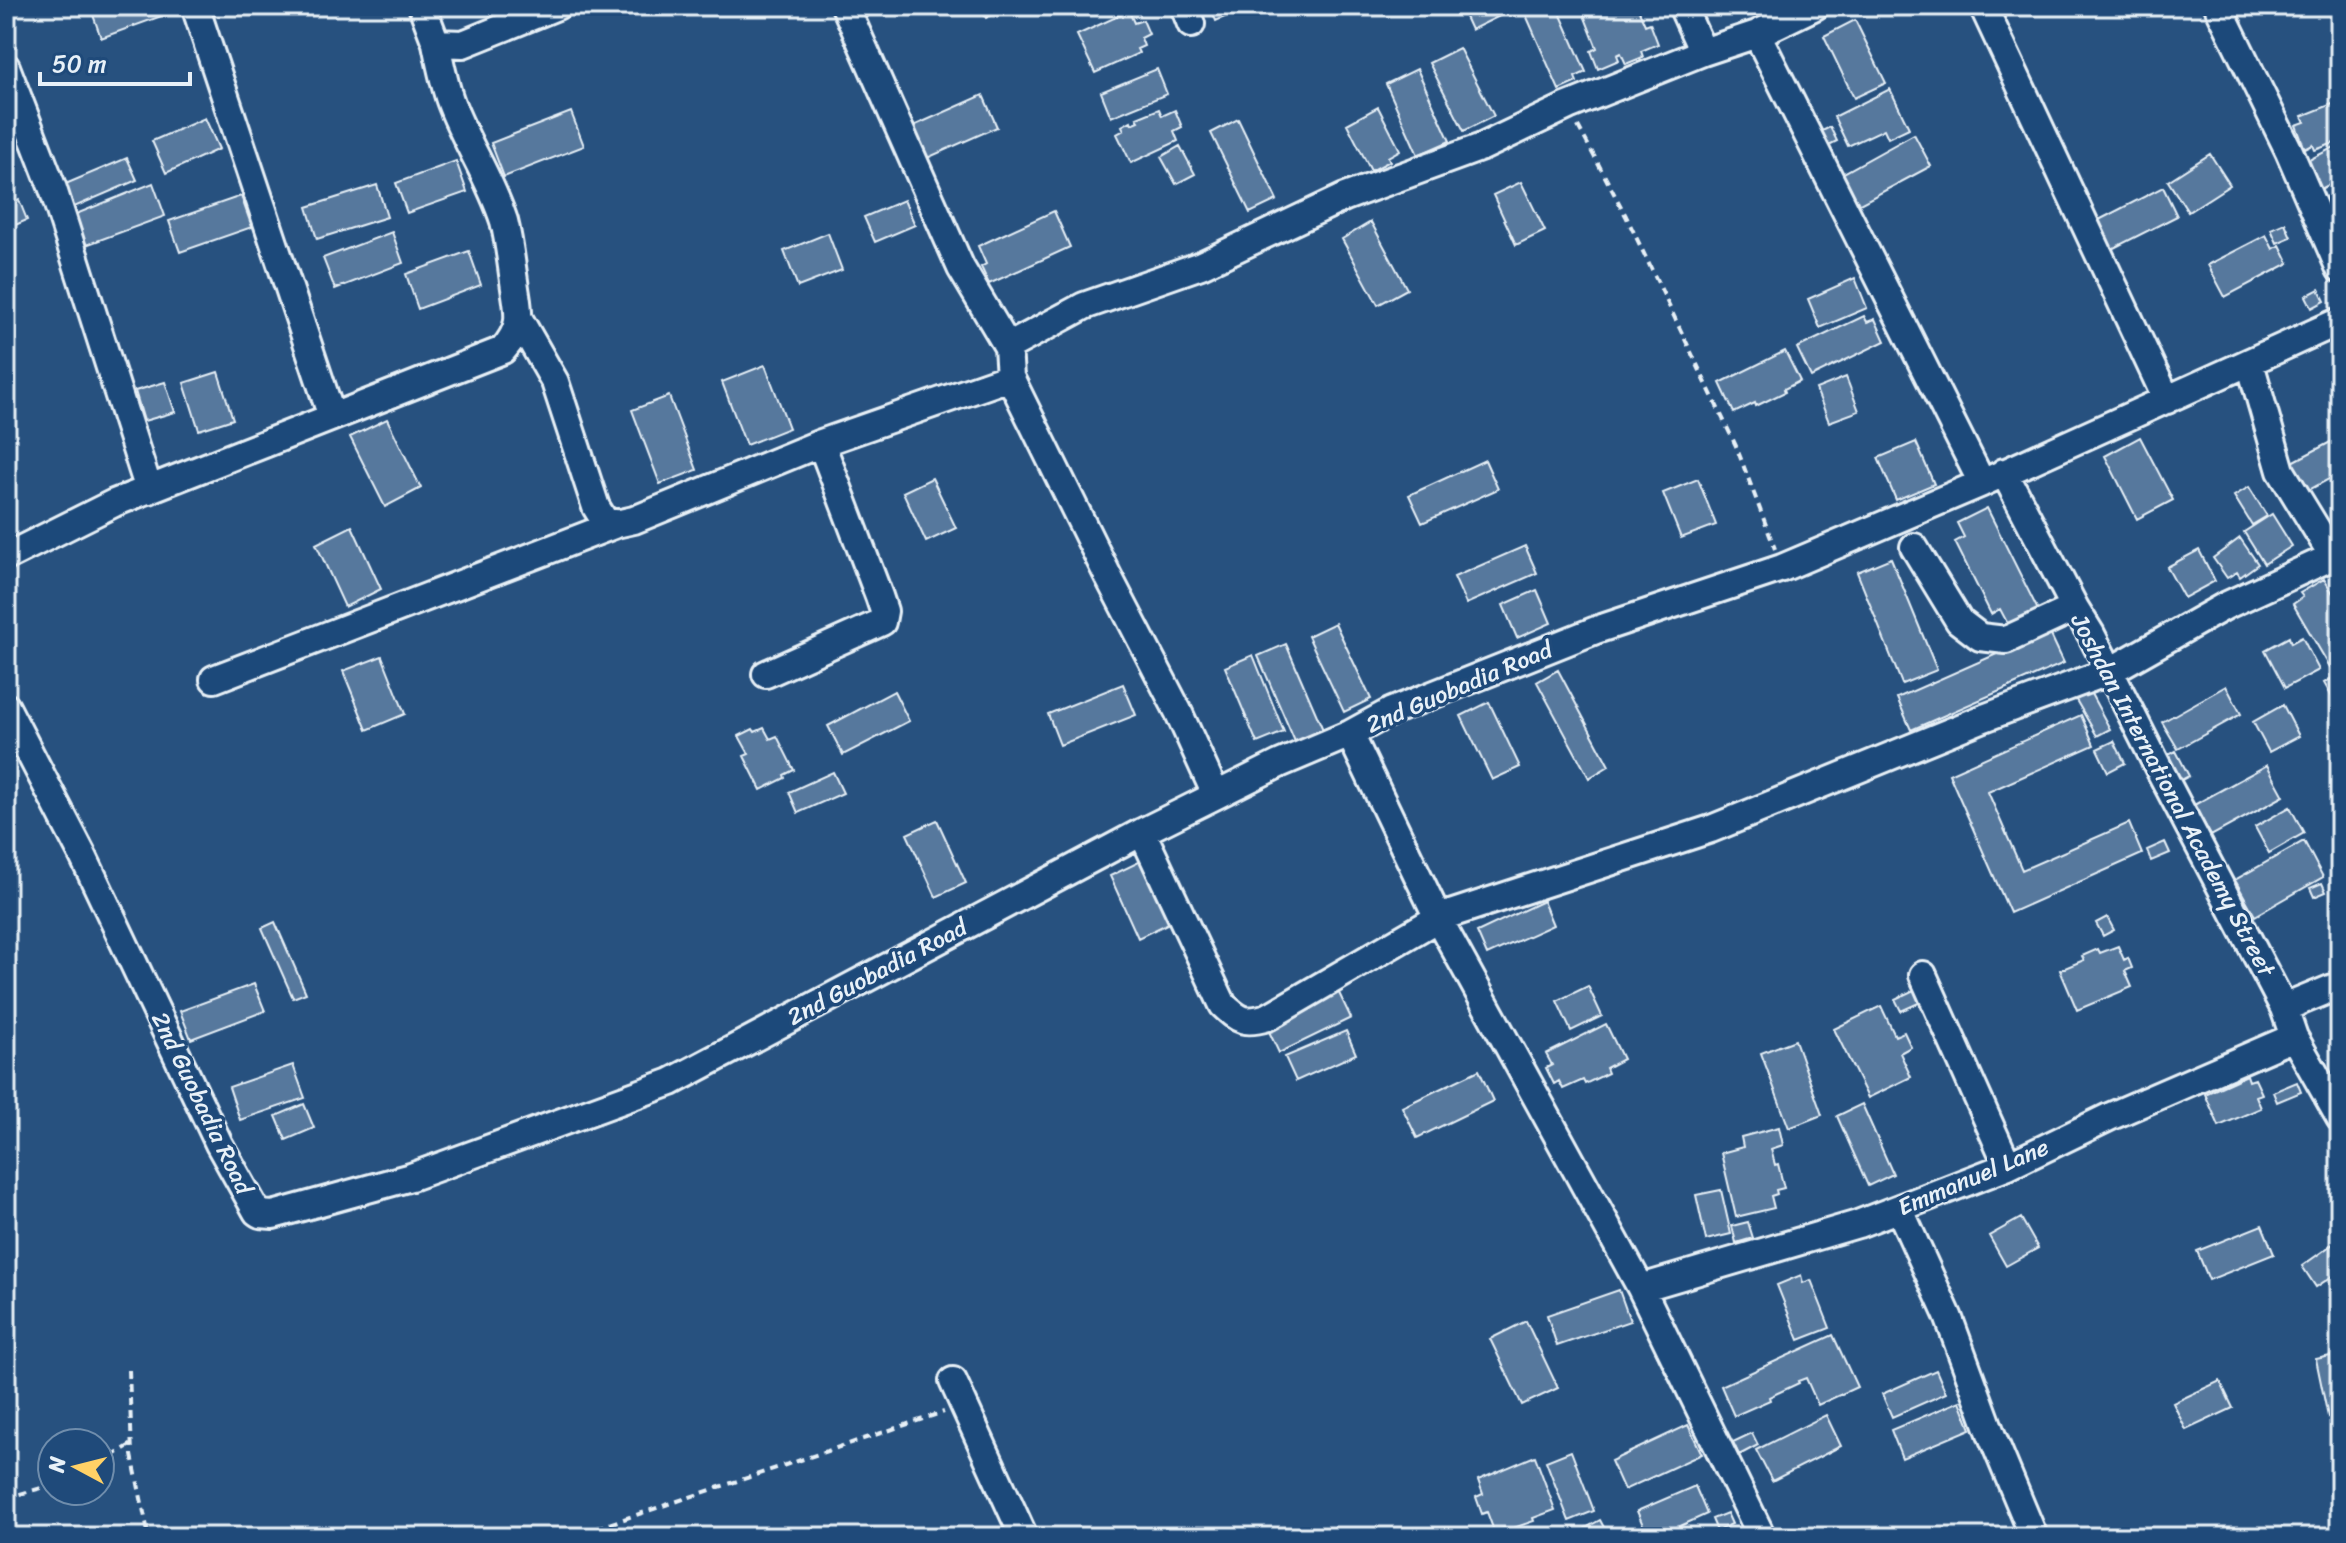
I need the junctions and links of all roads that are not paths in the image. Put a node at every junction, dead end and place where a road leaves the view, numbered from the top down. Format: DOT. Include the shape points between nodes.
graph roads {
  1 [pos="195,6"];
  2 [pos="422,6"];
  3 [pos="557,6"];
  4 [pos="845,6"];
  5 [pos="1682,6"];
  6 [pos="1815,6"];
  7 [pos="1983,6"];
  8 [pos="2218,6"];
  9 [pos="1757,34"];
  10 [pos="436,43"];
  11 [pos="1703,52"];
  12 [pos="6,67"];
  13 [pos="2340,269"];
  14 [pos="519,319"];
  15 [pos="2340,321"];
  16 [pos="1008,347"];
  17 [pos="2250,363"];
  18 [pos="1010,377"];
  19 [pos="2167,400"];
  20 [pos="332,417"];
  21 [pos="821,443"];
  22 [pos="1993,478"];
  23 [pos="149,490"];
  24 [pos="616,524"];
  25 [pos="1914,547"];
  26 [pos="2336,554"];
  27 [pos="6,557"];
  28 [pos="2075,608"];
  29 [pos="2110,671"];
  30 [pos="766,674"];
  31 [pos="214,679"];
  32 [pos="6,707"];
  33 [pos="1350,734"];
  34 [pos="1216,795"];
  35 [pos="1142,832"];
  36 [pos="1438,918"];
  37 [pos="1923,975"];
  38 [pos="2340,985"];
  39 [pos="2284,1008"];
  40 [pos="2294,1037"];
  41 [pos="2340,1118"];
  42 [pos="2008,1166"];
  43 [pos="1899,1208"];
  44 [pos="1641,1288"];
  45 [pos="953,1381"];
  46 [pos="1024,1537"];
  47 [pos="1762,1537"];
  48 [pos="2034,1537"];
  1 -- 20 [label="street"];
  2 -- 10 [label="street"];
  3 -- 10 [label="street" via="463,44"];
  4 -- 16 [label="street" via="961,268"];
  5 -- 11 [label="street"];
  6 -- 9 [label="street"];
  7 -- 19 [label="street"];
  8 -- 13 [label="street"];
  9 -- 11 [label="street"];
  9 -- 22 [label="street, Joshdan International Academy Street" via="1867,250"];
  10 -- 14 [label="street" via="449,100 503,219"];
  11 -- 16 [label="street" via="1482,147 1345,197 1201,265 1084,306"];
  12 -- 23 [label="street" via="53,189"];
  14 -- 20 [label="street" via="503,350"];
  14 -- 24 [label="street" via="555,382 596,507 604,520"];
  15 -- 17 [label="street, 2nd Guobadia Road"];
  16 -- 18 [label="street"];
  17 -- 19 [label="street, 2nd Guobadia Road"];
  17 -- 26 [label="street" via="2281,471"];
  18 -- 21 [label="street"];
  18 -- 34 [label="street"];
  19 -- 22 [label="street, 2nd Guobadia Road"];
  20 -- 23 [label="street"];
  21 -- 24 [label="street"];
  21 -- 30 [label="street" via="879,596 882,622"];
  22 -- 28 [label="street, Joshdan International Academy Street"];
  22 -- 33 [label="street, 2nd Guobadia Road" via="1782,568 1596,630 1392,711"];
  23 -- 27 [label="street"];
  24 -- 31 [label="street"];
  25 -- 28 [label="street" via="1959,621 1980,637 2006,640"];
  26 -- 29 [label="street" via="2225,606"];
  28 -- 29 [label="street, Joshdan International Academy Street"];
  29 -- 36 [label="street" via="1711,829"];
  29 -- 39 [label="street, Joshdan International Academy Street"];
  32 -- 35 [label="street, 2nd Guobadia Road" via="219,1144 260,1214 273,1215 411,1177 671,1082"];
  33 -- 34 [label="street, 2nd Guobadia Road"];
  33 -- 36 [label="street"];
  34 -- 35 [label="street, 2nd Guobadia Road"];
  35 -- 36 [label="street" via="1223,1005 1237,1019 1268,1017"];
  36 -- 44 [label="street"];
  37 -- 42 [label="street"];
  38 -- 39 [label="street"];
  39 -- 40 [label="street, Joshdan International Academy Street"];
  40 -- 41 [label="street, Joshdan International Academy Street"];
  40 -- 42 [label="street, Emmanuel Lane"];
  42 -- 43 [label="street, Emmanuel Lane"];
  43 -- 44 [label="street, Emmanuel Lane"];
  43 -- 48 [label="street" via="1948,1316"];
  44 -- 47 [label="street"];
  45 -- 46 [label="street"];
}
